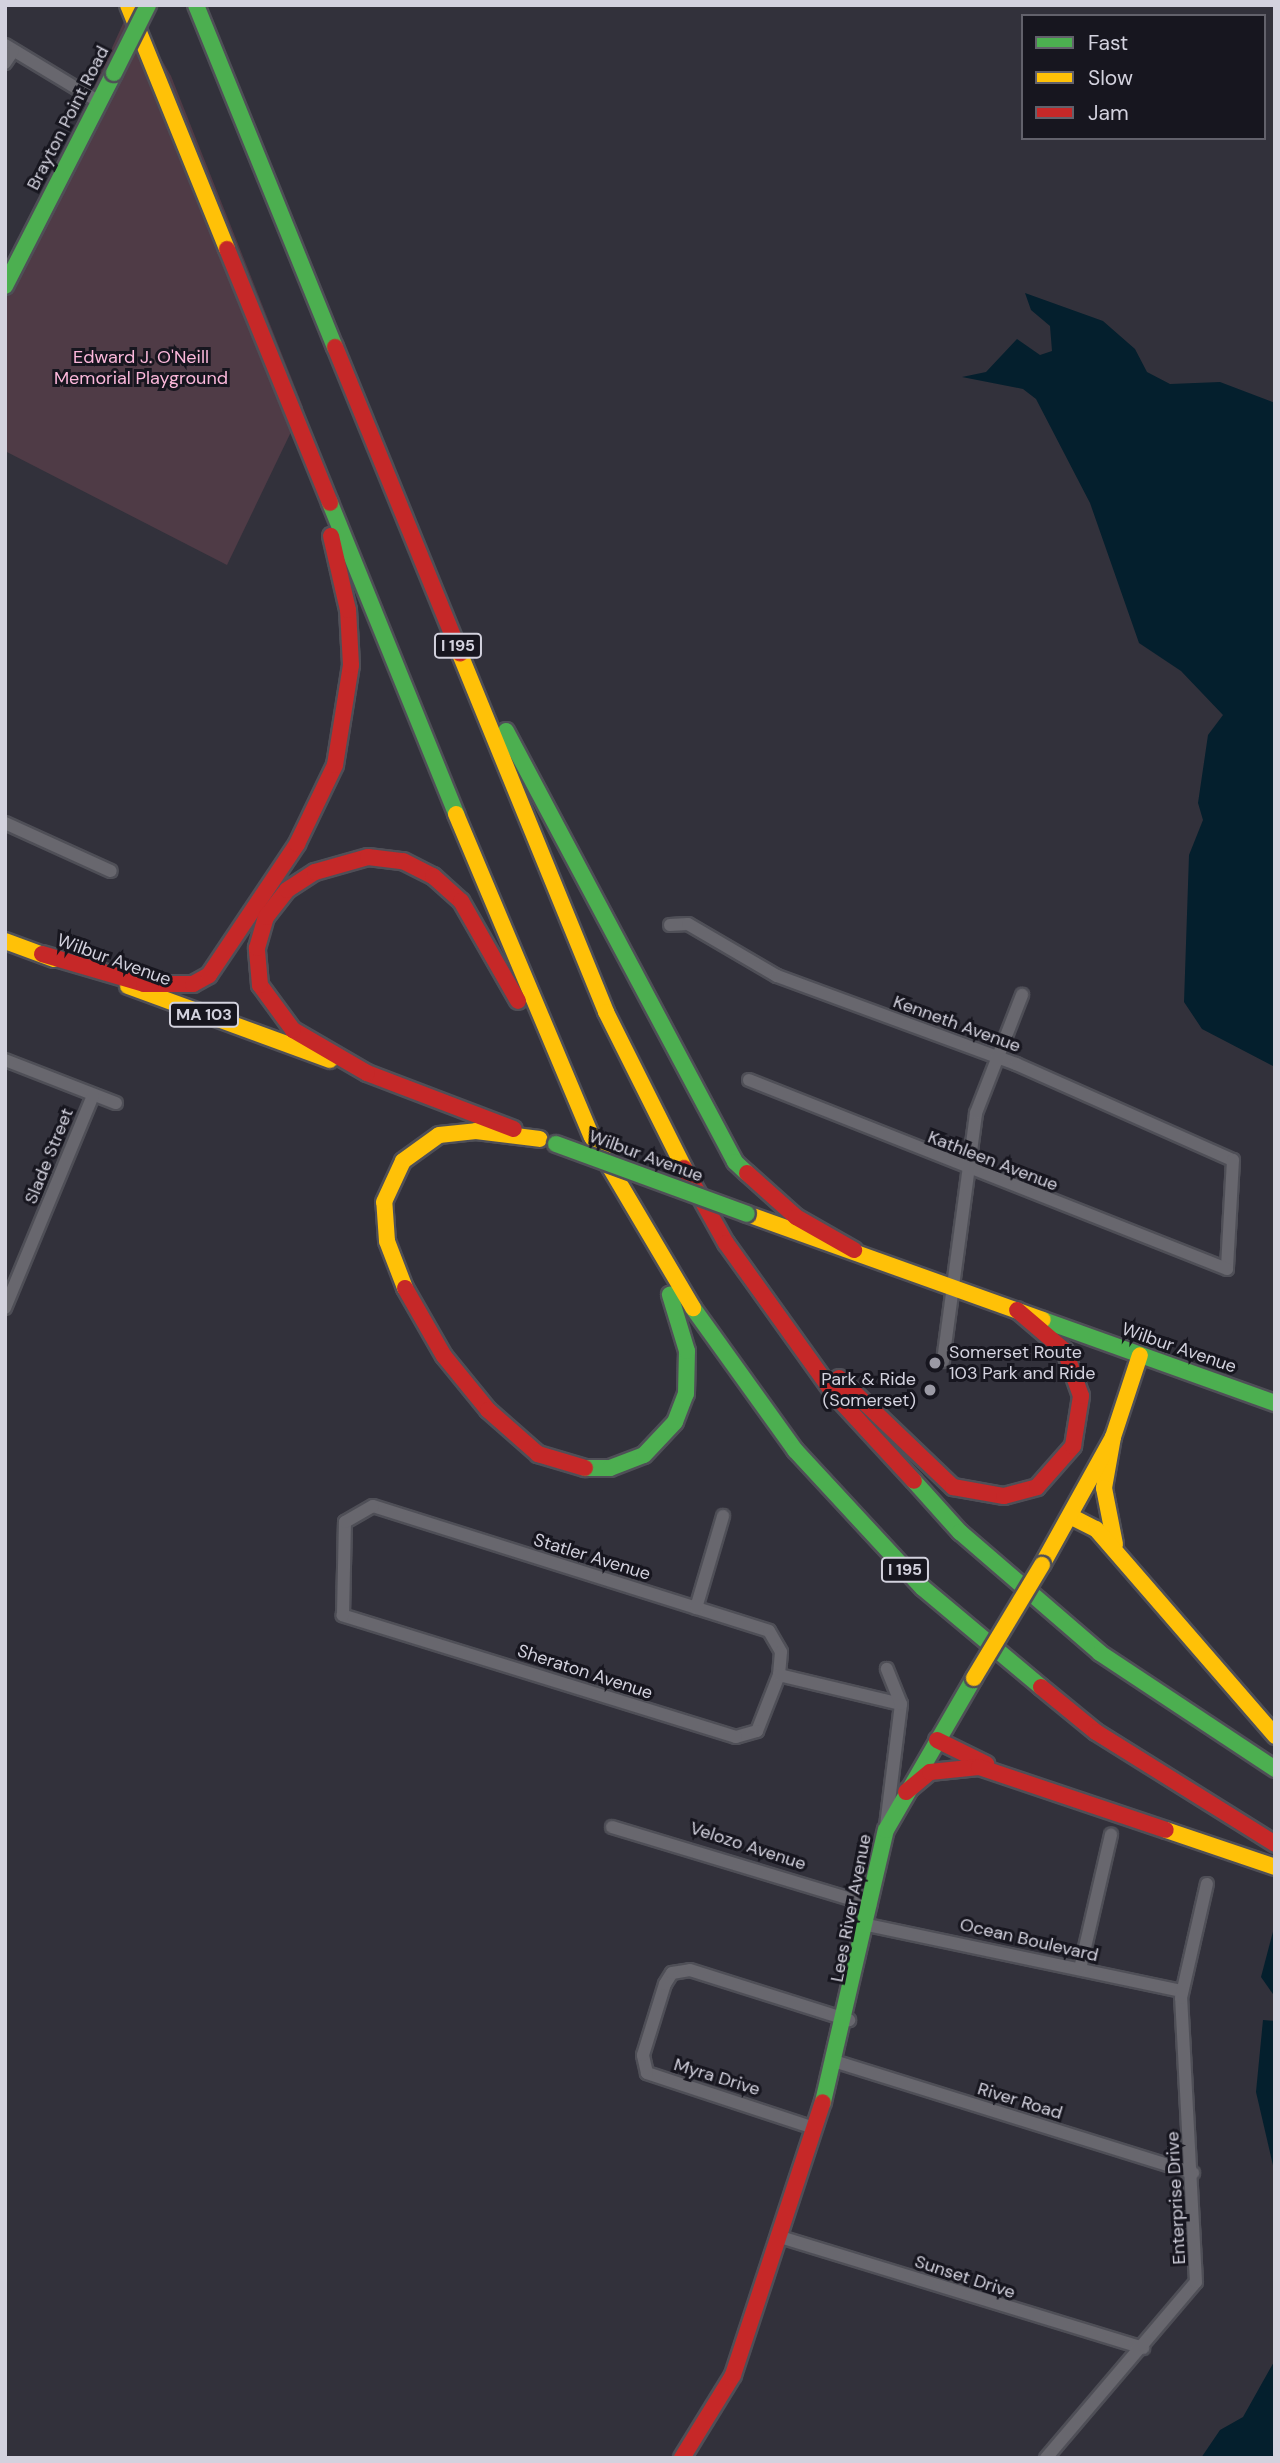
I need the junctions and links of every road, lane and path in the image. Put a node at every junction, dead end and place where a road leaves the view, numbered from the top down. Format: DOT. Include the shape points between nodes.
graph roads {
  1 [pos="128,5"];
  2 [pos="148,5"];
  3 [pos="196,5"];
  4 [pos="9,48"];
  5 [pos="5,63"];
  6 [pos="99,102"];
  7 [pos="5,286"];
  8 [pos="300,428"];
  9 [pos="438,597"];
  10 [pos="5,823"];
  11 [pos="111,872"];
  12 [pos="670,925"];
  13 [pos="5,941"];
  14 [pos="42,954"];
  15 [pos="1022,995"];
  16 [pos="998,1057"];
  17 [pos="5,1060"];
  18 [pos="368,1073"];
  19 [pos="750,1080"];
  20 [pos="93,1096"];
  21 [pos="116,1103"];
  22 [pos="576,1103"];
  23 [pos="540,1139"];
  24 [pos="967,1169"];
  25 [pos="627,1203"];
  26 [pos="854,1250"];
  27 [pos="1227,1269"];
  28 [pos="746,1275"];
  29 [pos="952,1286"];
  30 [pos="5,1308"];
  31 [pos="1017,1310"];
  32 [pos="1140,1355"];
  33 [pos="943,1361"];
  34 [pos="1275,1403"];
  35 [pos="1114,1437"];
  36 [pos="723,1516"];
  37 [pos="1070,1516"];
  38 [pos="1128,1564"];
  39 [pos="696,1608"];
  40 [pos="343,1615"];
  41 [pos="887,1669"];
  42 [pos="779,1675"];
  43 [pos="901,1704"];
  44 [pos="1275,1736"];
  45 [pos="937,1740"];
  46 [pos="1275,1769"];
  47 [pos="1027,1783"];
  48 [pos="906,1792"];
  49 [pos="612,1827"];
  50 [pos="886,1830"];
  51 [pos="1111,1835"];
  52 [pos="1275,1844"];
  53 [pos="1275,1867"];
  54 [pos="1207,1884"];
  55 [pos="871,1905"];
  56 [pos="867,1925"];
  57 [pos="1080,1969"];
  58 [pos="1182,1991"];
  59 [pos="849,2020"];
  60 [pos="836,2062"];
  61 [pos="814,2128"];
  62 [pos="1194,2173"];
  63 [pos="777,2236"];
  64 [pos="1143,2348"];
  65 [pos="682,2458"];
  66 [pos="1046,2458"];
  1 -- 8 [label="main road, I 195"];
  2 -- 6 [label="main road, Brayton Point Road, bridge"];
  3 -- 9 [label="main road, I 195"];
  4 -- 5 [label="street"];
  4 -- 6 [label="street"];
  6 -- 7 [label="main road, Brayton Point Road"];
  8 -- 14 [label="main road" via="341,578 350,638 350,698 325,791 209,975 193,984 144,984"];
  8 -- 22 [label="main road, I 195"];
  9 -- 26 [label="main road" via="724,1145 762,1191"];
  9 -- 28 [label="main road, I 195" via="631,1069"];
  10 -- 11 [label="street"];
  12 -- 16 [label="street, Kenneth Avenue" via="688,924 777,976"];
  13 -- 14 [label="main road, Wilbur Avenue / MA 103"];
  14 -- 18 [label="main road, Wilbur Avenue / MA 103"];
  15 -- 16 [label="street"];
  16 -- 24 [label="street" via="976,1113"];
  16 -- 27 [label="street, Kenneth Avenue" via="1233,1160"];
  17 -- 20 [label="street"];
  18 -- 22 [label="main road" via="278,1017 260,985 257,948 266,917 300,880 332,864 388,858 419,868 461,901"];
  18 -- 23 [label="main road, Wilbur Avenue / MA 103"];
  19 -- 24 [label="street, Kathleen Avenue"];
  20 -- 21 [label="street"];
  20 -- 30 [label="street, Slade Street"];
  22 -- 25 [label="main road, I 195"];
  23 -- 25 [label="main road" via="477,1131 427,1141 394,1174 383,1223 393,1264 444,1356 521,1441 572,1468 610,1468 644,1455 675,1422 686,1394 681,1322"];
  23 -- 26 [label="main road, Wilbur Avenue / MA 103, bridge"];
  24 -- 27 [label="street, Kathleen Avenue"];
  24 -- 29 [label="street"];
  25 -- 52 [label="main road, I 195" via="749,1392 905,1570 1065,1710"];
  26 -- 29 [label="main road, Wilbur Avenue / MA 103"];
  28 -- 31 [label="main road" via="932,1472 953,1487 988,1496 1019,1493 1051,1476 1073,1446 1081,1411 1078,1381 1065,1351"];
  28 -- 46 [label="main road, I 195" via="858,1423 978,1549 1130,1675"];
  29 -- 31 [label="main road, Wilbur Avenue / MA 103"];
  29 -- 33 [label="street"];
  31 -- 32 [label="main road, Wilbur Avenue / MA 103"];
  32 -- 34 [label="main road, Wilbur Avenue / MA 103"];
  32 -- 35 [label="main road, Lees River Avenue"];
  35 -- 37 [label="main road, Lees River Avenue"];
  35 -- 38 [label="main road" via="1105,1514"];
  36 -- 39 [label="street"];
  37 -- 38 [label="main road" via="1096,1529"];
  37 -- 45 [label="main road, Lees River Avenue, bridge"];
  38 -- 44 [label="main road"];
  39 -- 40 [label="street, Statler Avenue" via="373,1506 358,1509 343,1532"];
  39 -- 42 [label="street, Statler Avenue" via="775,1635"];
  40 -- 42 [label="street, Sheraton Avenue" via="736,1737 757,1731"];
  41 -- 43 [label="street"];
  42 -- 43 [label="street"];
  43 -- 50 [label="street"];
  45 -- 47 [label="main road"];
  45 -- 48 [label="main road, Lees River Avenue"];
  47 -- 48 [label="main road" via="979,1767 950,1767 930,1772"];
  47 -- 53 [label="main road"];
  48 -- 50 [label="main road, Lees River Avenue"];
  49 -- 55 [label="street, Velozo Avenue"];
  50 -- 55 [label="main road, Lees River Avenue"];
  51 -- 57 [label="street"];
  54 -- 58 [label="street, Enterprise Drive"];
  55 -- 56 [label="main road, Lees River Avenue"];
  56 -- 57 [label="street, Ocean Boulevard"];
  56 -- 59 [label="main road, Lees River Avenue"];
  57 -- 58 [label="street, Ocean Boulevard"];
  58 -- 62 [label="street, Enterprise Drive"];
  59 -- 60 [label="main road, Lees River Avenue"];
  59 -- 61 [label="street, Myra Drive" via="690,1970 672,1973 664,1984 643,2055 647,2073"];
  60 -- 61 [label="main road, Lees River Avenue"];
  60 -- 62 [label="street, River Road"];
  61 -- 63 [label="main road, Lees River Avenue"];
  62 -- 64 [label="street, Enterprise Drive" via="1196,2282"];
  63 -- 64 [label="street, Sunset Drive"];
  63 -- 65 [label="main road, Lees River Avenue" via="733,2375"];
  64 -- 66 [label="street, Enterprise Drive"];
}
